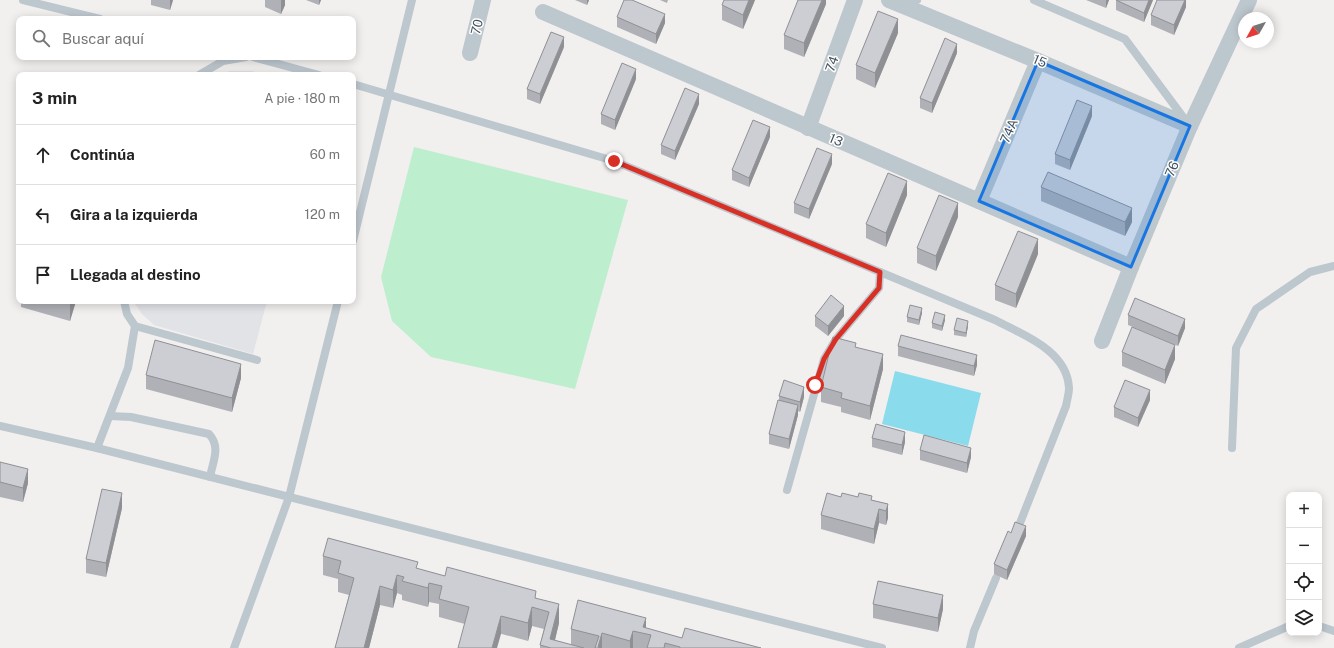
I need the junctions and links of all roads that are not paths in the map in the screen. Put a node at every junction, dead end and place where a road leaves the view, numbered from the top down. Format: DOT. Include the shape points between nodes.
graph roads {
  1 [pos="23,0"];
  2 [pos="412,0"];
  3 [pos="483,0"];
  4 [pos="855,0"];
  5 [pos="917,0"];
  6 [pos="1034,0"];
  7 [pos="1249,0"];
  8 [pos="895,2"];
  9 [pos="542,12"];
  10 [pos="88,16"];
  11 [pos="470,53"];
  12 [pos="229,60"];
  13 [pos="264,60"];
  14 [pos="1038,61"];
  15 [pos="204,72"];
  16 [pos="309,72"];
  17 [pos="356,85"];
  18 [pos="388,94"];
  19 [pos="1190,126"];
  20 [pos="808,128"];
  21 [pos="979,201"];
  22 [pos="356,228"];
  23 [pos="1334,266"];
  24 [pos="1131,267"];
  25 [pos="880,272"];
  26 [pos="125,304"];
  27 [pos="337,304"];
  28 [pos="135,326"];
  29 [pos="1102,341"];
  30 [pos="256,360"];
  31 [pos="110,416"];
  32 [pos="0,426"];
  33 [pos="97,448"];
  34 [pos="1232,448"];
  35 [pos="210,477"];
  36 [pos="787,490"];
  37 [pos="288,497"];
  38 [pos="1020,523"];
  39 [pos="996,578"];
  40 [pos="1286,627"];
  41 [pos="1322,627"];
  42 [pos="1334,631"];
  43 [pos="234,648"];
  44 [pos="882,648"];
  45 [pos="970,648"];
  46 [pos="1239,648"];
  1 -- 10 [label="lane"];
  2 -- 18 [label="lane"];
  3 -- 11 [label="street, 70"];
  4 -- 20 [label="street, 74"];
  5 -- 8 [label="lane"];
  6 -- 19 [label="lane" via="1125,39"];
  7 -- 19 [label="street, 76"];
  8 -- 14 [label="street, 15"];
  9 -- 20 [label="street, 13"];
  12 -- 15 [label="lane"];
  13 -- 16 [label="lane"];
  14 -- 19 [label="street, 15"];
  14 -- 21 [label="street, 74A"];
  17 -- 18 [label="lane"];
  18 -- 22 [label="lane"];
  18 -- 25 [label="lane" via="614,161"];
  19 -- 24 [label="street, 76"];
  20 -- 21 [label="street, 13"];
  21 -- 24 [label="street, 13"];
  23 -- 34 [label="lane" via="1310,272 1256,309 1236,348"];
  24 -- 29 [label="street, 76"];
  25 -- 36 [label="lane" via="879,288 836,339 824,359"];
  25 -- 38 [label="lane" via="995,320 1023,335 1051,351 1066,374 1069,388 1066,406"];
  26 -- 28 [label="lane"];
  27 -- 37 [label="lane"];
  28 -- 30 [label="lane"];
  28 -- 31 [label="lane" via="128,368"];
  31 -- 33 [label="lane"];
  31 -- 35 [label="lane" via="131,417 209,434 217,448"];
  32 -- 33 [label="lane"];
  33 -- 35 [label="lane"];
  35 -- 37 [label="lane"];
  37 -- 43 [label="lane"];
  37 -- 44 [label="lane"];
  39 -- 45 [label="lane" via="974,631"];
  40 -- 46 [label="lane"];
  41 -- 42 [label="lane"];
}
